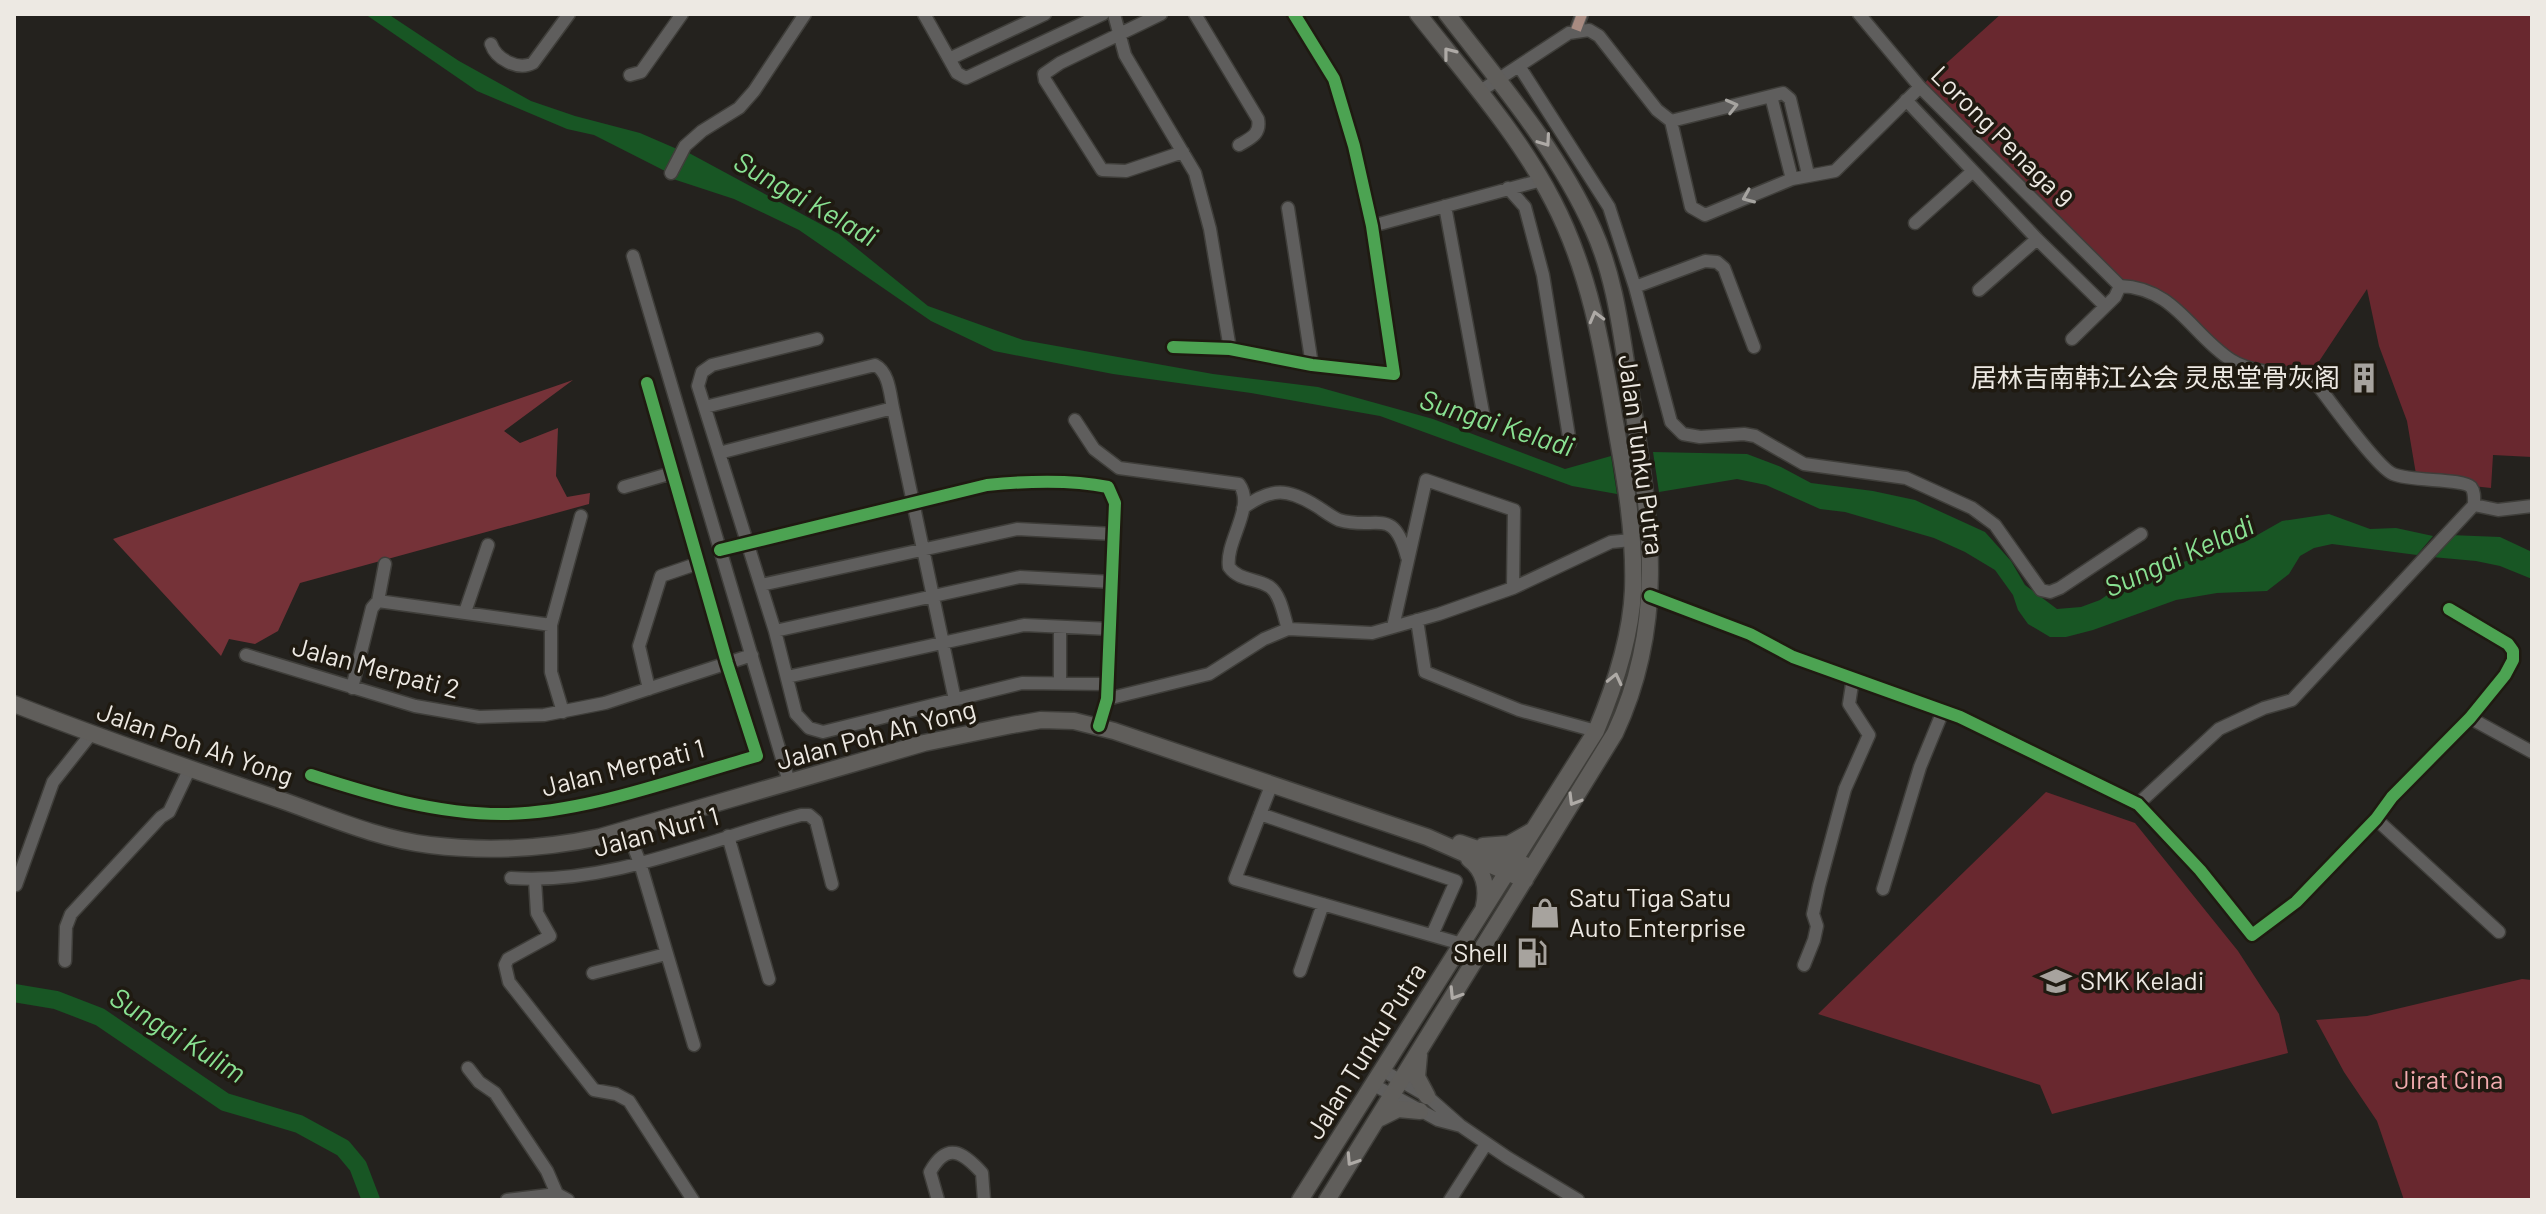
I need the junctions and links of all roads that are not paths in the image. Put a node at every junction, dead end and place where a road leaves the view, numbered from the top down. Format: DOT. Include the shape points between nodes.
graph roads {
  1 [pos="569,14"];
  2 [pos="682,14"];
  3 [pos="805,14"];
  4 [pos="924,14"];
  5 [pos="1065,14"];
  6 [pos="1103,14"];
  7 [pos="1114,14"];
  8 [pos="1161,14"];
  9 [pos="1195,14"];
  10 [pos="1294,14"];
  11 [pos="1418,14"];
  12 [pos="1447,14"];
  13 [pos="1582,14"];
  14 [pos="1859,14"];
  15 [pos="1039,15"];
  16 [pos="1071,28"];
  17 [pos="1576,30"];
  18 [pos="1121,33"];
  19 [pos="491,44"];
  20 [pos="951,63"];
  21 [pos="1519,66"];
  22 [pos="630,75"];
  23 [pos="1497,80"];
  24 [pos="1920,87"];
  25 [pos="1479,92"];
  26 [pos="1771,96"];
  27 [pos="1906,100"];
  28 [pos="1671,121"];
  29 [pos="1239,145"];
  30 [pos="1183,152"];
  31 [pos="1973,171"];
  32 [pos="671,173"];
  33 [pos="1808,174"];
  34 [pos="1792,179"];
  35 [pos="1542,180"];
  36 [pos="1508,188"];
  37 [pos="1445,206"];
  38 [pos="1288,208"];
  39 [pos="1915,223"];
  40 [pos="1372,226"];
  41 [pos="2037,239"];
  42 [pos="633,256"];
  43 [pos="2120,286"];
  44 [pos="1635,287"];
  45 [pos="1979,290"];
  46 [pos="2105,306"];
  47 [pos="817,339"];
  48 [pos="2072,339"];
  49 [pos="1173,347"];
  50 [pos="1754,347"];
  51 [pos="1230,349"];
  52 [pos="1312,365"];
  53 [pos="647,383"];
  54 [pos="705,407"];
  55 [pos="893,408"];
  56 [pos="1484,418"];
  57 [pos="1075,420"];
  58 [pos="1570,443"];
  59 [pos="719,453"];
  60 [pos="672,473"];
  61 [pos="1239,484"];
  62 [pos="624,487"];
  63 [pos="1265,495"];
  64 [pos="913,503"];
  65 [pos="2474,505"];
  66 [pos="2532,506"];
  67 [pos="1243,508"];
  68 [pos="581,516"];
  69 [pos="1114,534"];
  70 [pos="2141,534"];
  71 [pos="1631,540"];
  72 [pos="748,543"];
  73 [pos="488,545"];
  74 [pos="923,548"];
  75 [pos="720,550"];
  76 [pos="1407,559"];
  77 [pos="699,563"];
  78 [pos="385,564"];
  79 [pos="1112,582"];
  80 [pos="761,585"];
  81 [pos="1513,588"];
  82 [pos="933,594"];
  83 [pos="1650,596"];
  84 [pos="378,601"];
  85 [pos="2449,609"];
  86 [pos="465,612"];
  87 [pos="1417,620"];
  88 [pos="551,625"];
  89 [pos="1060,627"];
  90 [pos="1393,627"];
  91 [pos="1110,629"];
  92 [pos="1288,629"];
  93 [pos="775,631"];
  94 [pos="943,641"];
  95 [pos="246,655"];
  96 [pos="752,655"];
  97 [pos="727,663"];
  98 [pos="787,677"];
  99 [pos="1853,678"];
  100 [pos="1060,683"];
  101 [pos="1108,684"];
  102 [pos="352,688"];
  103 [pos="649,689"];
  104 [pos="1107,699"];
  105 [pos="955,700"];
  106 [pos="14,704"];
  107 [pos="1943,711"];
  108 [pos="563,712"];
  109 [pos="2470,718"];
  110 [pos="1099,726"];
  111 [pos="1596,731"];
  112 [pos="91,734"];
  113 [pos="2532,752"];
  114 [pos="190,768"];
  115 [pos="311,775"];
  116 [pos="789,782"];
  117 [pos="1271,786"];
  118 [pos="2138,804"];
  119 [pos="1547,810"];
  120 [pos="1260,814"];
  121 [pos="2376,819"];
  122 [pos="627,830"];
  123 [pos="728,836"];
  124 [pos="1463,849"];
  125 [pos="640,863"];
  126 [pos="1511,866"];
  127 [pos="1529,874"];
  128 [pos="511,878"];
  129 [pos="535,880"];
  130 [pos="832,884"];
  131 [pos="16,885"];
  132 [pos="1883,889"];
  133 [pos="1323,904"];
  134 [pos="1483,911"];
  135 [pos="2499,932"];
  136 [pos="1432,935"];
  137 [pos="1462,944"];
  138 [pos="666,954"];
  139 [pos="65,961"];
  140 [pos="1804,965"];
  141 [pos="1300,971"];
  142 [pos="593,973"];
  143 [pos="769,979"];
  144 [pos="694,1045"];
  145 [pos="1423,1046"];
  146 [pos="468,1068"];
  147 [pos="1378,1078"];
  148 [pos="1397,1088"];
  149 [pos="1424,1104"];
  150 [pos="1378,1119"];
  151 [pos="1486,1144"];
  152 [pos="562,1197"];
  153 [pos="507,1200"];
  154 [pos="693,1200"];
  155 [pos="938,1200"];
  156 [pos="984,1200"];
  157 [pos="1300,1200"];
  158 [pos="1327,1200"];
  159 [pos="1450,1200"];
  160 [pos="1578,1200"];
  1 -- 19 [label="street" via="533,63 515,65 494,52"];
  2 -- 22 [label="street" via="641,72"];
  3 -- 32 [label="street" via="754,91 685,146"];
  4 -- 20 [label="street"];
  5 -- 16 [label="street"];
  6 -- 16 [label="street"];
  7 -- 18 [label="street"];
  8 -- 18 [label="street"];
  9 -- 29 [label="street" via="1258,119 1255,135"];
  10 -- 40 [label="street" via="1334,79"];
  25 -- 11 [label="main road, Jalan Tunku Putra, one-way"];
  12 -- 23 [label="main road, Jalan Tunku Putra"];
  13 -- 17 [label="street"];
  14 -- 24 [label="street, Lorong Penaga 9"];
  15 -- 20 [label="street"];
  16 -- 20 [label="street" via="966,78"];
  17 -- 21 [label="street"];
  17 -- 28 [label="street" via="1599,36"];
  18 -- 30 [label="street" via="1125,55"];
  18 -- 30 [label="street" via="1050,69 1045,80 1102,170 1126,171"];
  21 -- 23 [label="street"];
  21 -- 44 [label="street" via="1609,207"];
  23 -- 25 [label="street"];
  23 -- 83 [label="main road, Jalan Tunku Putra, one-way" via="1558,161 1594,230 1618,304 1646,497"];
  24 -- 27 [label="street"];
  24 -- 43 [label="street, Lorong Penaga 9"];
  25 -- 35 [label="main road, Jalan Tunku Putra"];
  28 -- 26 [label="street, one-way"];
  26 -- 33 [label="street" via="1783,93 1790,99"];
  26 -- 34 [label="street"];
  27 -- 31 [label="street"];
  27 -- 33 [label="street" via="1835,171"];
  34 -- 28 [label="street, one-way" via="1705,215 1691,207"];
  30 -- 51 [label="street" via="1195,173 1210,229"];
  31 -- 39 [label="street"];
  31 -- 41 [label="street"];
  33 -- 34 [label="street"];
  35 -- 36 [label="street"];
  71 -- 35 [label="main road, Jalan Tunku Putra, one-way" via="1600,332 1576,251"];
  36 -- 37 [label="street"];
  36 -- 58 [label="street" via="1525,207 1543,275"];
  37 -- 40 [label="street"];
  37 -- 56 [label="street"];
  38 -- 52 [label="street"];
  40 -- 52 [label="street" via="1394,374"];
  41 -- 45 [label="street"];
  41 -- 46 [label="street"];
  42 -- 75 [label="street"];
  43 -- 46 [label="street"];
  43 -- 65 [label="street" via="2140,287 2167,301 2232,361 2264,371 2310,375 2383,469 2410,479 2462,482 2475,495"];
  44 -- 50 [label="street" via="1705,261 1717,262 1724,268"];
  44 -- 70 [label="street" via="1671,422 1683,434 1755,436 1804,464 1906,478 1972,508 1995,525 2041,590 2050,592"];
  46 -- 48 [label="street"];
  47 -- 54 [label="street" via="712,365 702,372 698,386"];
  49 -- 51 [label="street"];
  51 -- 52 [label="street"];
  53 -- 60 [label="street"];
  54 -- 55 [label="street" via="875,365 885,374"];
  54 -- 59 [label="street"];
  55 -- 59 [label="street"];
  55 -- 64 [label="street"];
  57 -- 61 [label="street" via="1094,449 1119,468"];
  59 -- 72 [label="street"];
  60 -- 62 [label="street"];
  60 -- 77 [label="street"];
  61 -- 63 [label="street"];
  61 -- 67 [label="street"];
  63 -- 67 [label="street"];
  63 -- 76 [label="street" via="1290,492 1341,520 1392,527 1401,535"];
  64 -- 69 [label="street" via="987,485 1089,483 1108,487 1115,503"];
  64 -- 72 [label="street"];
  64 -- 74 [label="street"];
  65 -- 66 [label="street" via="2498,510"];
  65 -- 118 [label="street" via="2292,700 2219,729"];
  67 -- 92 [label="street" via="1229,567 1238,576 1271,588"];
  68 -- 88 [label="street"];
  69 -- 74 [label="street" via="1017,529"];
  69 -- 79 [label="street"];
  71 -- 81 [label="street" via="1611,542"];
  111 -- 71 [label="main road, Jalan Tunku Putra, one-way" via="1612,692 1629,619"];
  72 -- 75 [label="street"];
  72 -- 80 [label="street"];
  73 -- 86 [label="street"];
  74 -- 80 [label="street"];
  74 -- 82 [label="street"];
  75 -- 96 [label="street"];
  76 -- 81 [label="street" via="1426,480 1514,510"];
  76 -- 90 [label="street"];
  77 -- 97 [label="street"];
  77 -- 103 [label="street" via="661,576 639,646"];
  78 -- 84 [label="street"];
  79 -- 82 [label="street" via="1020,577"];
  79 -- 91 [label="street"];
  80 -- 93 [label="street"];
  81 -- 87 [label="street"];
  82 -- 93 [label="street"];
  82 -- 94 [label="street"];
  83 -- 99 [label="street"];
  83 -- 127 [label="main road, Jalan Tunku Putra, one-way" via="1627,708"];
  84 -- 86 [label="street"];
  84 -- 102 [label="street"];
  85 -- 109 [label="street" via="2513,651 2505,675"];
  86 -- 88 [label="street"];
  87 -- 90 [label="street"];
  87 -- 111 [label="street" via="1425,672 1519,710"];
  88 -- 108 [label="street" via="551,672"];
  89 -- 91 [label="street"];
  89 -- 94 [label="street" via="1024,625"];
  89 -- 100 [label="street"];
  90 -- 92 [label="street" via="1372,633"];
  91 -- 101 [label="street"];
  92 -- 104 [label="street" via="1209,674"];
  93 -- 98 [label="street"];
  94 -- 98 [label="street"];
  94 -- 105 [label="street"];
  95 -- 102 [label="street, Jalan Merpati 2"];
  96 -- 97 [label="street, Jalan Merpati 2"];
  96 -- 116 [label="street"];
  97 -- 103 [label="street, Jalan Merpati 2"];
  97 -- 115 [label="street, Jalan Merpati 1" via="757,756 583,804 542,812 455,811"];
  98 -- 105 [label="street" via="796,714 809,728 823,732"];
  99 -- 107 [label="street"];
  99 -- 140 [label="street" via="1849,704 1869,735 1845,789 1813,914 1814,940"];
  100 -- 101 [label="street"];
  100 -- 105 [label="street" via="1022,683"];
  101 -- 104 [label="street"];
  102 -- 108 [label="street, Jalan Merpati 2" via="471,716"];
  103 -- 108 [label="street, Jalan Merpati 2"];
  104 -- 110 [label="street"];
  106 -- 112 [label="main road, Jalan Poh Ah Yong"];
  107 -- 118 [label="street"];
  107 -- 132 [label="street"];
  109 -- 113 [label="street"];
  109 -- 121 [label="street"];
  110 -- 116 [label="main road, Jalan Poh Ah Yong" via="1041,720 1012,725 924,743"];
  110 -- 117 [label="main road, Jalan Poh Ah Yong"];
  111 -- 119 [label="main road, Jalan Tunku Putra"];
  112 -- 114 [label="main road, Jalan Poh Ah Yong"];
  112 -- 131 [label="street" via="53,782"];
  114 -- 122 [label="main road, Jalan Poh Ah Yong" via="426,845 499,849 565,844"];
  114 -- 139 [label="street" via="169,812 71,914"];
  116 -- 122 [label="main road, Jalan Poh Ah Yong"];
  117 -- 120 [label="street"];
  117 -- 124 [label="main road, Jalan Poh Ah Yong"];
  118 -- 121 [label="street" via="2252,935 2296,902"];
  119 -- 124 [label="main road" via="1531,831 1509,844"];
  119 -- 126 [label="main road, Jalan Tunku Putra"];
  120 -- 133 [label="street" via="1235,879"];
  120 -- 136 [label="street" via="1456,881"];
  121 -- 135 [label="street"];
  122 -- 125 [label="street"];
  123 -- 125 [label="street, Jalan Nuri 1"];
  123 -- 130 [label="street, Jalan Nuri 1" via="809,815 816,821"];
  123 -- 143 [label="street"];
  124 -- 126 [label="main road, Jalan Poh Ah Yong"];
  124 -- 134 [label="main road" via="1483,878"];
  125 -- 129 [label="street, Jalan Nuri 1"];
  125 -- 138 [label="street"];
  126 -- 127 [label="main road, Jalan Poh Ah Yong"];
  126 -- 134 [label="main road, Jalan Tunku Putra"];
  127 -- 145 [label="main road, Jalan Tunku Putra, one-way"];
  128 -- 129 [label="street, Jalan Nuri 1"];
  129 -- 154 [label="street" via="537,913 550,936 508,959 509,982 594,1090 629,1101"];
  133 -- 136 [label="street"];
  133 -- 141 [label="street"];
  134 -- 137 [label="main road, Jalan Tunku Putra"];
  136 -- 137 [label="street"];
  137 -- 147 [label="main road, Jalan Tunku Putra"];
  138 -- 142 [label="street"];
  138 -- 144 [label="street"];
  145 -- 148 [label="main road, Jalan Tunku Putra"];
  145 -- 149 [label="main road" via="1417,1077"];
  146 -- 152 [label="street" via="495,1093"];
  147 -- 148 [label="street"];
  147 -- 157 [label="main road, Jalan Tunku Putra"];
  148 -- 149 [label="street"];
  148 -- 150 [label="main road, Jalan Tunku Putra"];
  149 -- 150 [label="main road"];
  149 -- 151 [label="street"];
  150 -- 158 [label="main road, Jalan Tunku Putra, one-way"];
  151 -- 159 [label="street"];
  151 -- 160 [label="street"];
  152 -- 153 [label="street"];
  155 -- 156 [label="street" via="930,1172 948,1152 958,1153 982,1173"];
}
